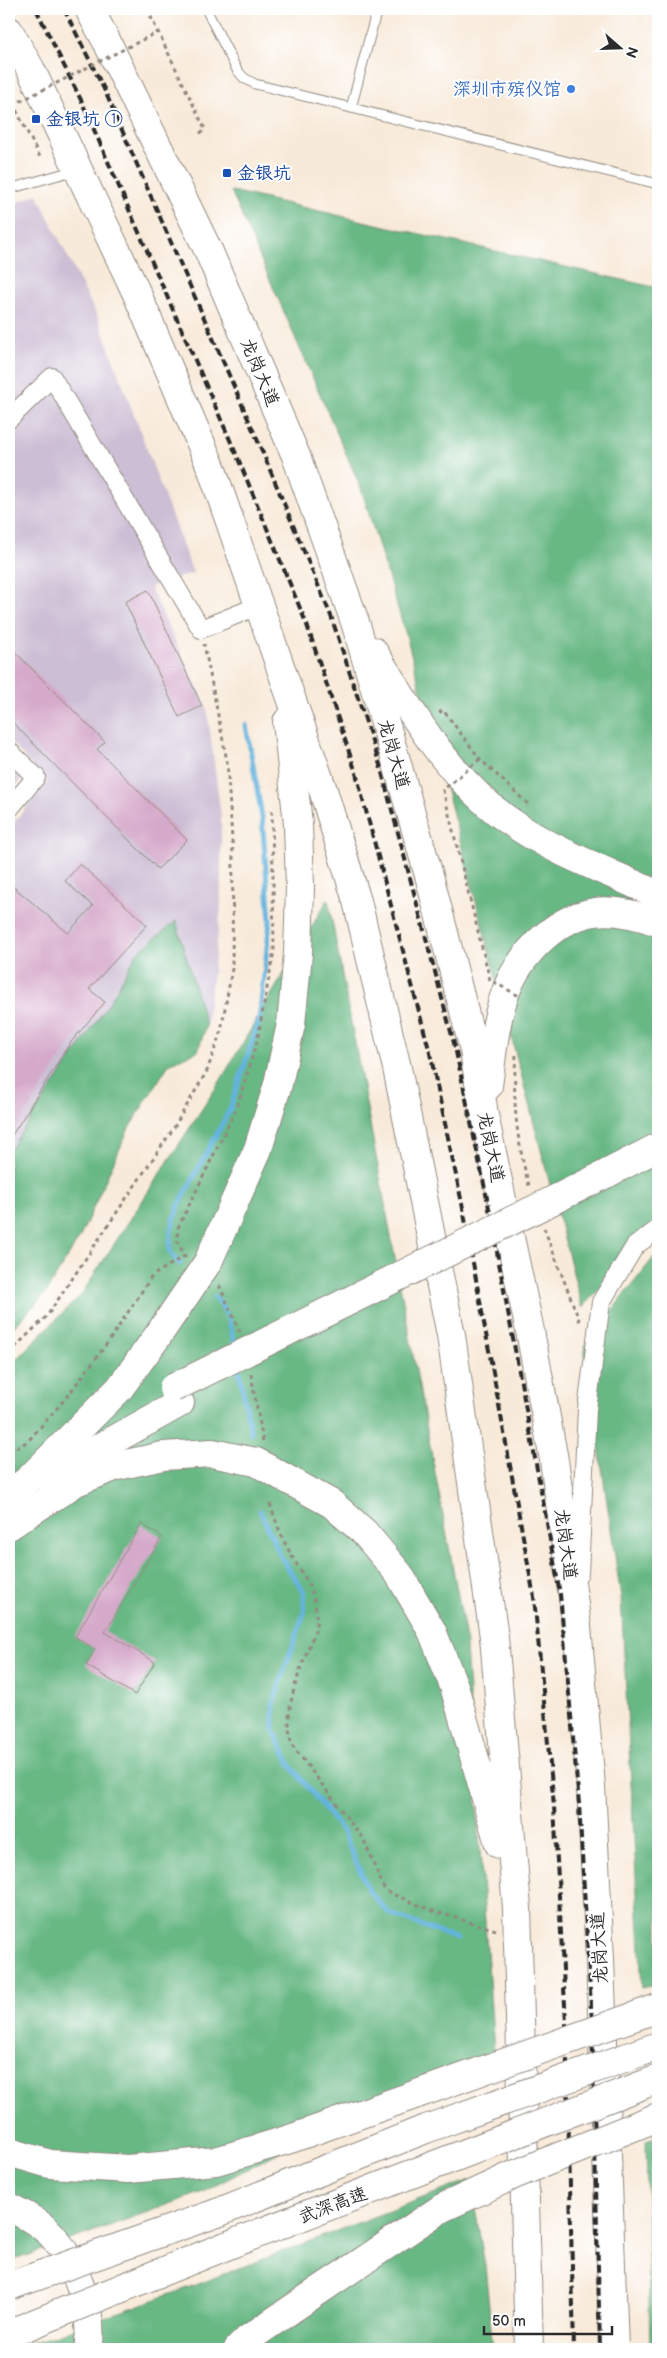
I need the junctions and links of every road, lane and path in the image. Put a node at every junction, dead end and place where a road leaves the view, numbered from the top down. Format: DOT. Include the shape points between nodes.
graph roads {
  1 [pos="89,9"];
  2 [pos="147,9"];
  3 [pos="206,9"];
  4 [pos="377,9"];
  5 [pos="9,31"];
  6 [pos="158,32"];
  7 [pos="9,96"];
  8 [pos="13,104"];
  9 [pos="351,108"];
  10 [pos="198,135"];
  11 [pos="40,157"];
  12 [pos="78,170"];
  13 [pos="658,184"];
  14 [pos="9,189"];
  15 [pos="9,419"];
  16 [pos="258,606"];
  17 [pos="355,622"];
  18 [pos="200,629"];
  19 [pos="281,668"];
  20 [pos="443,710"];
  21 [pos="9,751"];
  22 [pos="480,759"];
  23 [pos="529,805"];
  24 [pos="272,806"];
  25 [pos="9,809"];
  26 [pos="658,894"];
  27 [pos="658,922"];
  28 [pos="521,997"];
  29 [pos="484,1115"];
  30 [pos="658,1146"];
  31 [pos="658,1166"];
  32 [pos="609,1182"];
  33 [pos="658,1229"];
  34 [pos="184,1256"];
  35 [pos="191,1262"];
  36 [pos="9,1353"];
  37 [pos="177,1396"];
  38 [pos="9,1452"];
  39 [pos="30,1478"];
  40 [pos="9,1495"];
  41 [pos="270,1504"];
  42 [pos="9,1524"];
  43 [pos="577,1626"];
  44 [pos="516,1908"];
  45 [pos="517,1936"];
  46 [pos="658,2008"];
  47 [pos="658,2046"];
  48 [pos="658,2079"];
  49 [pos="658,2117"];
  50 [pos="9,2152"];
  51 [pos="9,2208"];
  52 [pos="9,2286"];
  53 [pos="13,2332"];
  54 [pos="88,2349"];
  55 [pos="238,2349"];
  56 [pos="529,2349"];
  57 [pos="614,2349"];
  1 -- 17 [label="highway, 龙岗大道" via="209,252 296,456"];
  2 -- 6 [label="path"];
  3 -- 9 [label="lane" via="244,78 256,84"];
  4 -- 9 [label="lane"];
  5 -- 12 [label="highway"];
  6 -- 8 [label="path, bridge"];
  6 -- 10 [label="path" via="205,129"];
  7 -- 8 [label="path"];
  8 -- 11 [label="path"];
  9 -- 13 [label="lane"];
  12 -- 14 [label="lane"];
  12 -- 16 [label="highway" via="137,294 211,467"];
  15 -- 18 [label="street" via="52,377"];
  16 -- 18 [label="street"];
  16 -- 19 [label="highway"];
  17 -- 26 [label="highway" via="443,754 486,802 534,837"];
  17 -- 29 [label="highway, 龙岗大道" via="430,879 474,1050"];
  18 -- 36 [label="path" via="227,762 233,855 232,969 221,1031 207,1070 173,1129 47,1316"];
  19 -- 39 [label="highway" via="298,824 300,887 291,1024 270,1112 258,1148 208,1262 119,1389"];
  19 -- 44 [label="highway" via="357,901 397,1068 451,1334 494,1637"];
  20 -- 22 [label="path"];
  21 -- 25 [label="street" via="36,777"];
  22 -- 23 [label="path"];
  22 -- 28 [label="path, bridge" via="443,790 490,980"];
  24 -- 34 [label="path" via="274,951 257,1041 237,1106 178,1228 177,1241"];
  27 -- 29 [label="highway" via="618,912 595,912 572,919 530,950 503,998"];
  29 -- 43 [label="highway, 龙岗大道" via="552,1451"];
  30 -- 32 [label="highway"];
  31 -- 32 [label="highway"];
  32 -- 37 [label="highway, bridge"];
  33 -- 43 [label="street" via="635,1246 601,1302 587,1409"];
  34 -- 35 [label="path"];
  34 -- 38 [label="path" via="152,1276 66,1398 28,1441"];
  37 -- 39 [label="highway" via="149,1400 76,1444"];
  37 -- 42 [label="highway" via="85,1456 46,1486"];
  39 -- 40 [label="highway"];
  41 -- 45 [label="path" via="286,1546 315,1596 317,1616 316,1628 288,1710 292,1744 364,1840 385,1891 433,1911"];
  42 -- 44 [label="highway" via="76,1482 116,1466 163,1456 212,1453 256,1462 332,1504 364,1532 399,1574 432,1631 454,1686"];
  43 -- 57 [label="highway, 龙岗大道" via="591,1786 600,1959"];
  44 -- 45 [label="highway"];
  45 -- 56 [label="highway"];
  46 -- 50 [label="highway, bridge" via="290,2139 216,2161 128,2169 50,2164"];
  47 -- 52 [label="highway, 武深高速, bridge" via="423,2130 217,2213"];
  48 -- 53 [label="highway, 武深高速, bridge"];
  49 -- 55 [label="highway, bridge" via="516,2174 442,2208 248,2339"];
  51 -- 54 [label="highway" via="28,2217 56,2239 76,2273 86,2308"];
}
